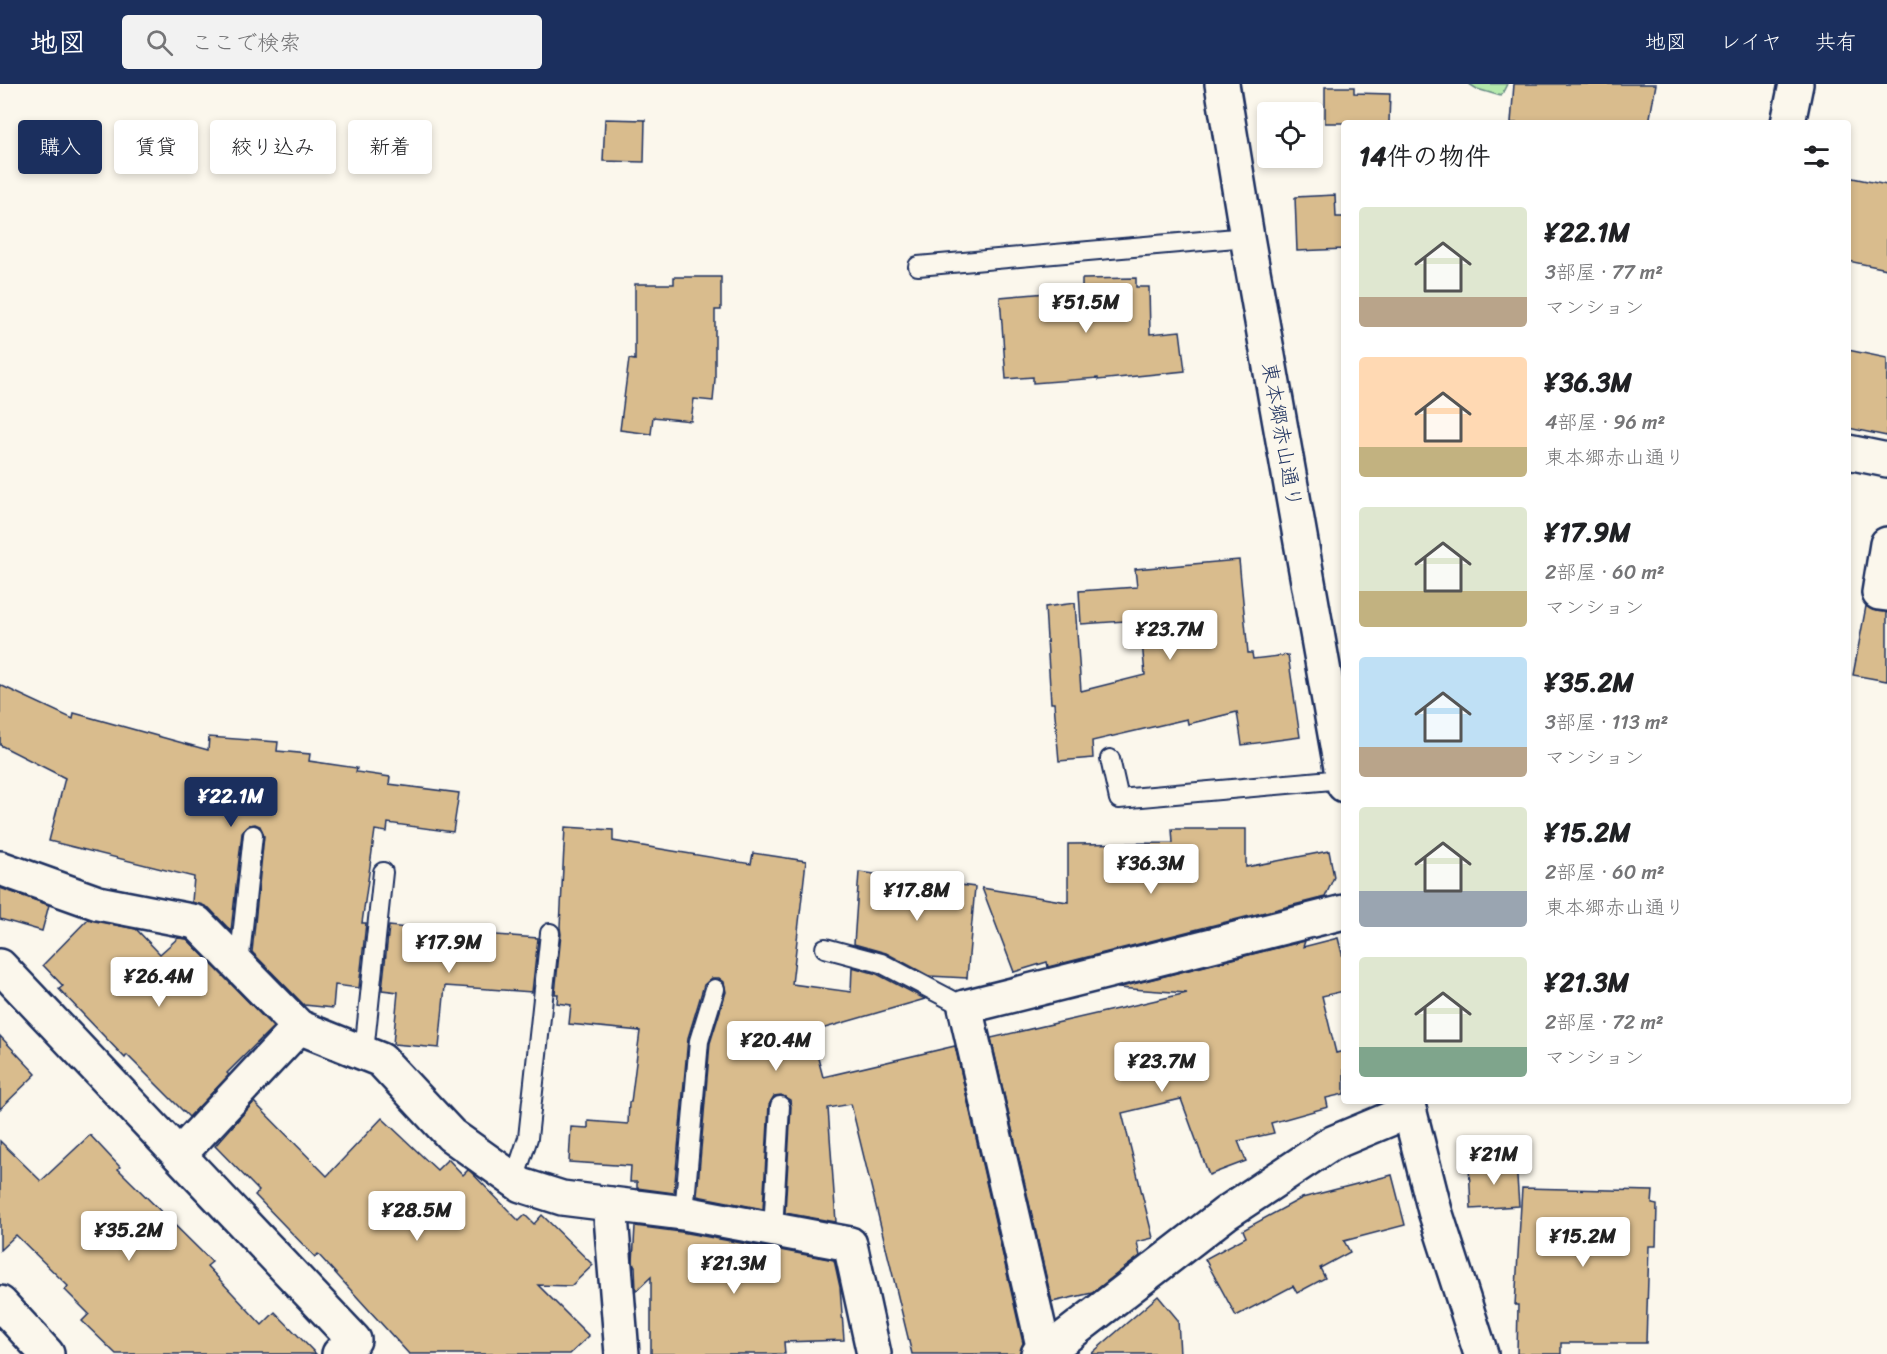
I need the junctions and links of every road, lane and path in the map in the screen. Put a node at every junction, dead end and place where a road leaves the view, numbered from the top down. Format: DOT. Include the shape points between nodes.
graph roads {
  1 [pos="1222,84"];
  2 [pos="1796,84"];
  3 [pos="1789,120"];
  4 [pos="1247,237"];
  5 [pos="918,266"];
  6 [pos="1851,453"];
  7 [pos="1887,460"];
  8 [pos="1887,544"];
  9 [pos="1887,594"];
  10 [pos="1110,759"];
  11 [pos="1341,771"];
  12 [pos="1341,782"];
  13 [pos="252,835"];
  14 [pos="0,868"];
  15 [pos="384,872"];
  16 [pos="1341,913"];
  17 [pos="550,933"];
  18 [pos="825,948"];
  19 [pos="239,965"];
  20 [pos="0,966"];
  21 [pos="715,988"];
  22 [pos="965,1007"];
  23 [pos="299,1027"];
  24 [pos="363,1053"];
  25 [pos="780,1106"];
  26 [pos="1408,1106"];
  27 [pos="179,1155"];
  28 [pos="514,1180"];
  29 [pos="610,1204"];
  30 [pos="684,1213"];
  31 [pos="773,1230"];
  32 [pos="0,1303"];
  33 [pos="354,1349"];
  34 [pos="1053,1349"];
  35 [pos="47,1354"];
  36 [pos="622,1354"];
  37 [pos="874,1354"];
  38 [pos="1481,1354"];
  1 -- 4 [label="street, 東本郷赤山通り"];
  2 -- 3 [label="street"];
  4 -- 5 [label="lane"];
  4 -- 11 [label="street, 東本郷赤山通り"];
  6 -- 7 [label="street"];
  8 -- 9 [label="street" via="1880,593"];
  10 -- 12 [label="lane" via="1119,799"];
  13 -- 19 [label="lane"];
  14 -- 19 [label="street" via="98,903 196,922"];
  15 -- 24 [label="lane"];
  16 -- 22 [label="street"];
  17 -- 28 [label="lane" via="528,1138"];
  18 -- 22 [label="lane" via="881,963"];
  19 -- 23 [label="street"];
  20 -- 27 [label="street"];
  21 -- 30 [label="lane" via="699,1041"];
  22 -- 34 [label="street"];
  23 -- 24 [label="street"];
  23 -- 27 [label="street"];
  24 -- 28 [label="street" via="381,1060 451,1135"];
  25 -- 31 [label="lane"];
  26 -- 34 [label="street" via="1330,1144 1226,1213"];
  26 -- 38 [label="street" via="1435,1211"];
  27 -- 33 [label="street"];
  28 -- 29 [label="street" via="562,1198"];
  29 -- 30 [label="street"];
  29 -- 36 [label="street"];
  30 -- 31 [label="street"];
  31 -- 37 [label="street" via="850,1244"];
  32 -- 35 [label="street"];
}
